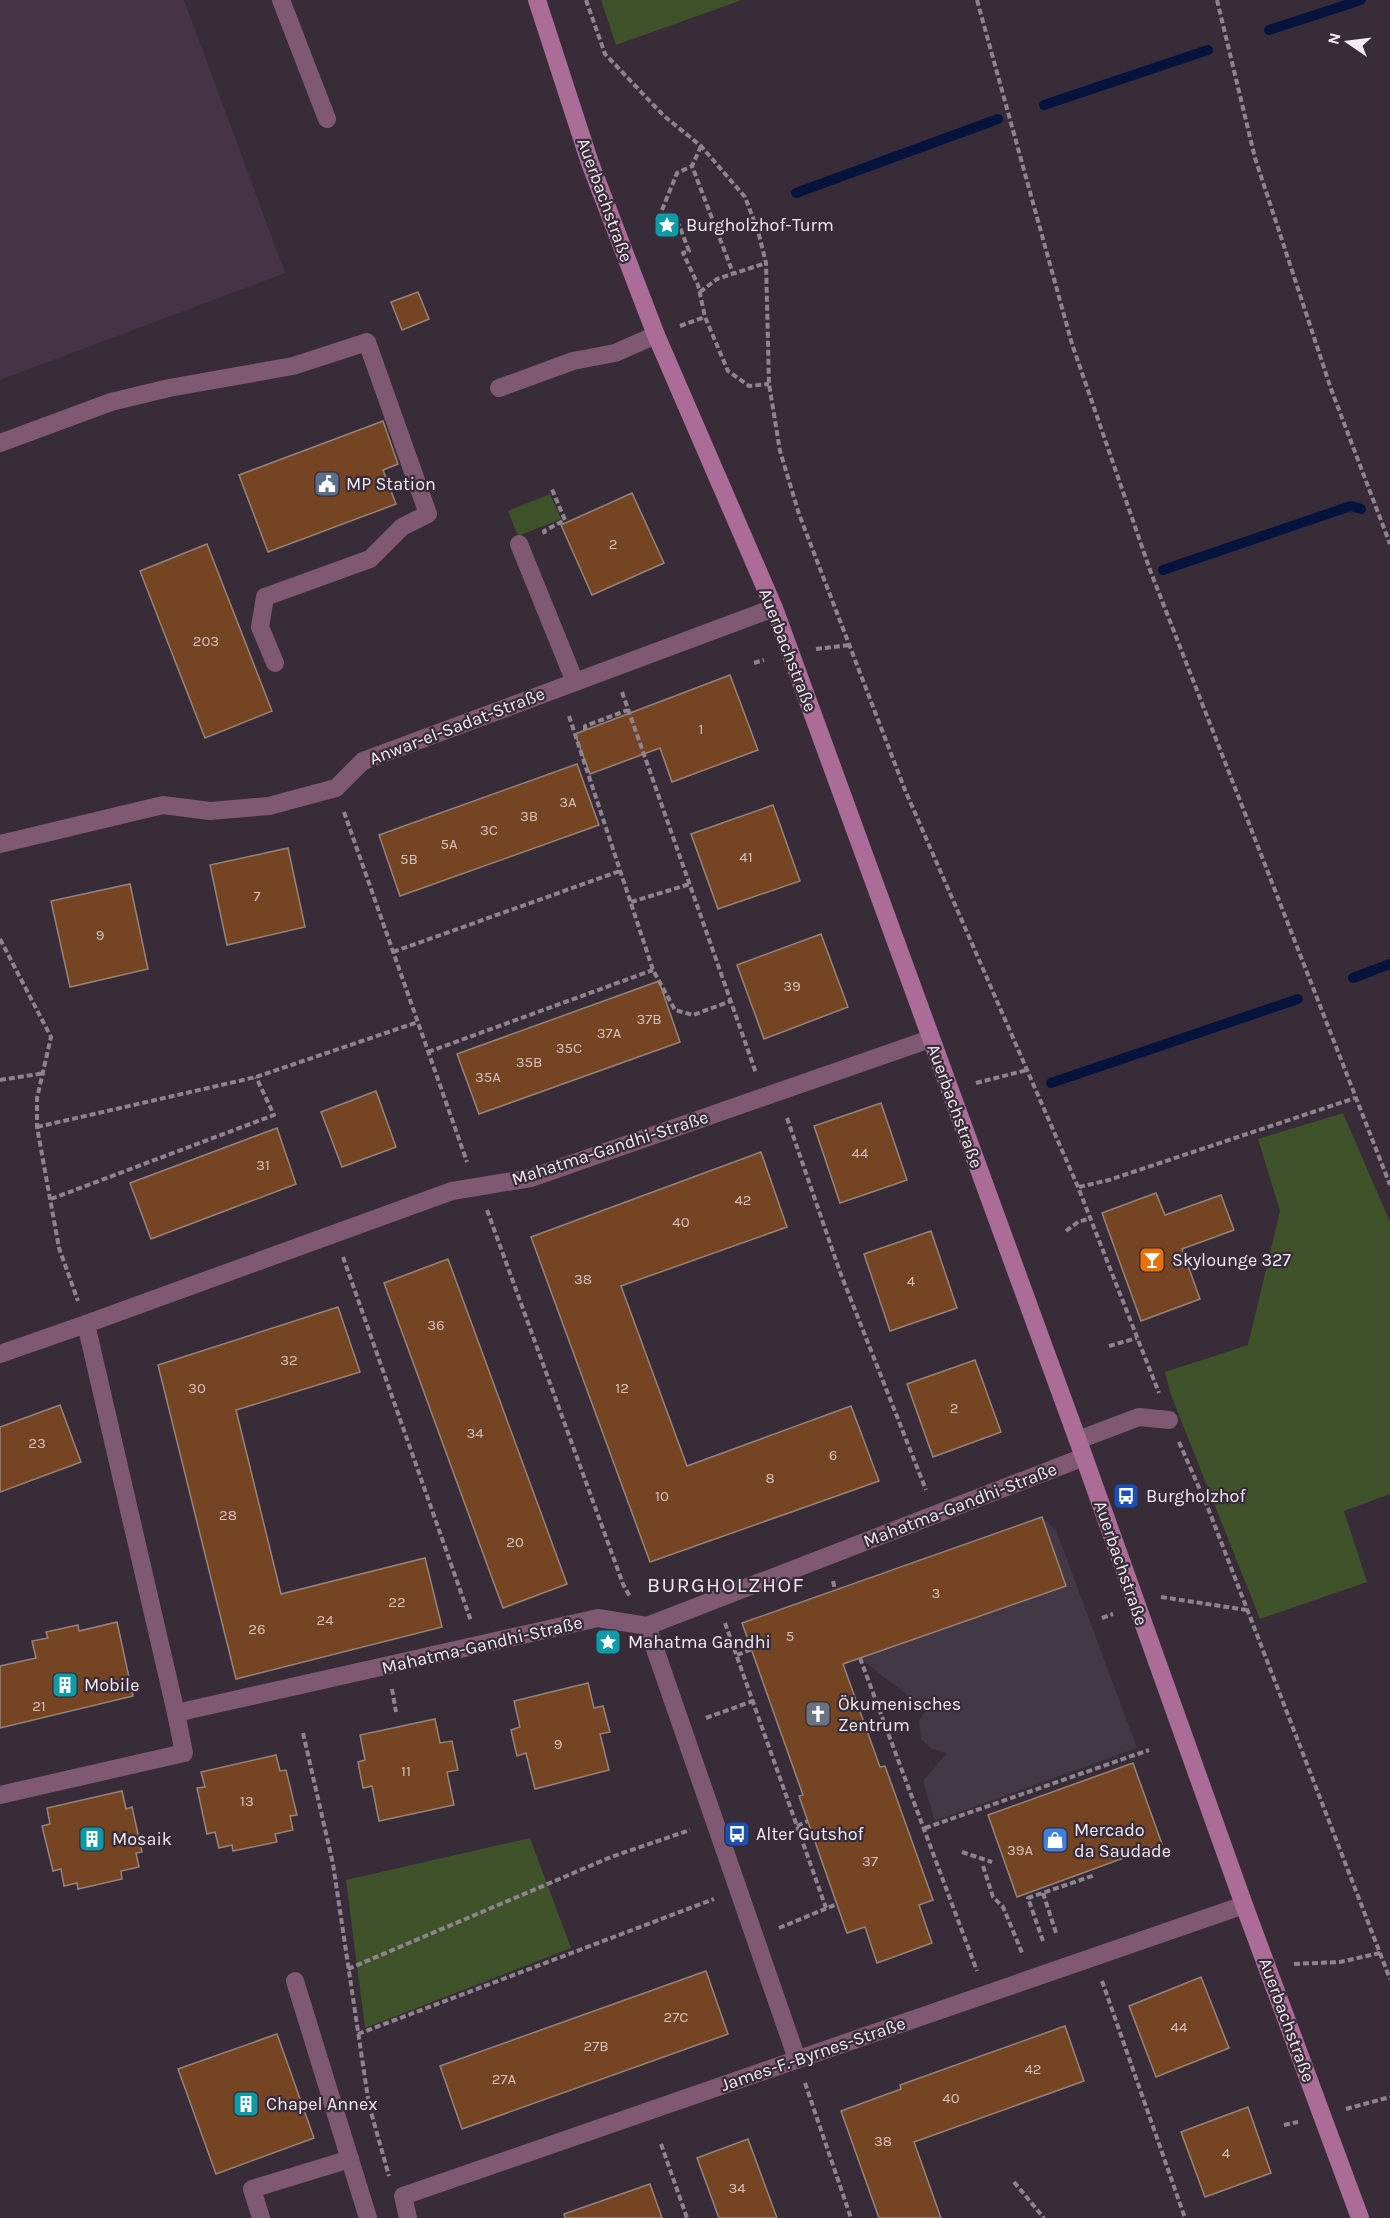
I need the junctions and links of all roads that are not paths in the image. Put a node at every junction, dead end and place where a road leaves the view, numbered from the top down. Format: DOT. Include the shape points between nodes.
graph roads {
  1 [pos="281,0"];
  2 [pos="537,0"];
  3 [pos="327,119"];
  4 [pos="656,335"];
  5 [pos="499,388"];
  6 [pos="0,443"];
  7 [pos="519,544"];
  8 [pos="774,608"];
  9 [pos="275,663"];
  10 [pos="575,682"];
  11 [pos="0,844"];
  12 [pos="930,1039"];
  13 [pos="86,1324"];
  14 [pos="0,1353"];
  15 [pos="1169,1420"];
  16 [pos="1081,1449"];
  17 [pos="647,1626"];
  18 [pos="176,1713"];
  19 [pos="0,1795"];
  20 [pos="1244,1905"];
  21 [pos="295,1981"];
  22 [pos="798,2059"];
  23 [pos="350,2159"];
  24 [pos="261,2218"];
  25 [pos="368,2218"];
  26 [pos="408,2218"];
  27 [pos="1360,2218"];
  1 -- 3 [label="street"];
  2 -- 4 [label="main road, Auerbachstraße" via="590,163"];
  4 -- 5 [label="street" via="615,353 573,361"];
  4 -- 8 [label="main road, Auerbachstraße"];
  6 -- 9 [label="street" via="111,402 292,366 367,342 428,514 402,527 370,559 265,597 260,627"];
  7 -- 10 [label="street"];
  8 -- 10 [label="street, Anwar-el-Sadat-Straße"];
  8 -- 12 [label="main road, Auerbachstraße"];
  10 -- 11 [label="street, Anwar-el-Sadat-Straße" via="363,761 336,788 269,806 210,811 163,805"];
  12 -- 13 [label="street, Mahatma-Gandhi-Straße" via="531,1178 452,1191"];
  12 -- 16 [label="main road, Auerbachstraße"];
  13 -- 14 [label="street, Mahatma-Gandhi-Straße"];
  13 -- 18 [label="street"];
  15 -- 16 [label="street, Mahatma-Gandhi-Straße" via="1139,1417"];
  16 -- 17 [label="street, Mahatma-Gandhi-Straße" via="936,1515"];
  16 -- 20 [label="main road, Auerbachstraße"];
  17 -- 18 [label="street, Mahatma-Gandhi-Straße" via="598,1618"];
  17 -- 22 [label="street"];
  18 -- 19 [label="street" via="184,1753"];
  20 -- 22 [label="street, James-F.-Byrnes-Straße"];
  20 -- 27 [label="main road, Auerbachstraße"];
  21 -- 23 [label="street"];
  22 -- 26 [label="street, James-F.-Byrnes-Straße" via="403,2196"];
  23 -- 24 [label="street" via="252,2189"];
  23 -- 25 [label="street"];
}
